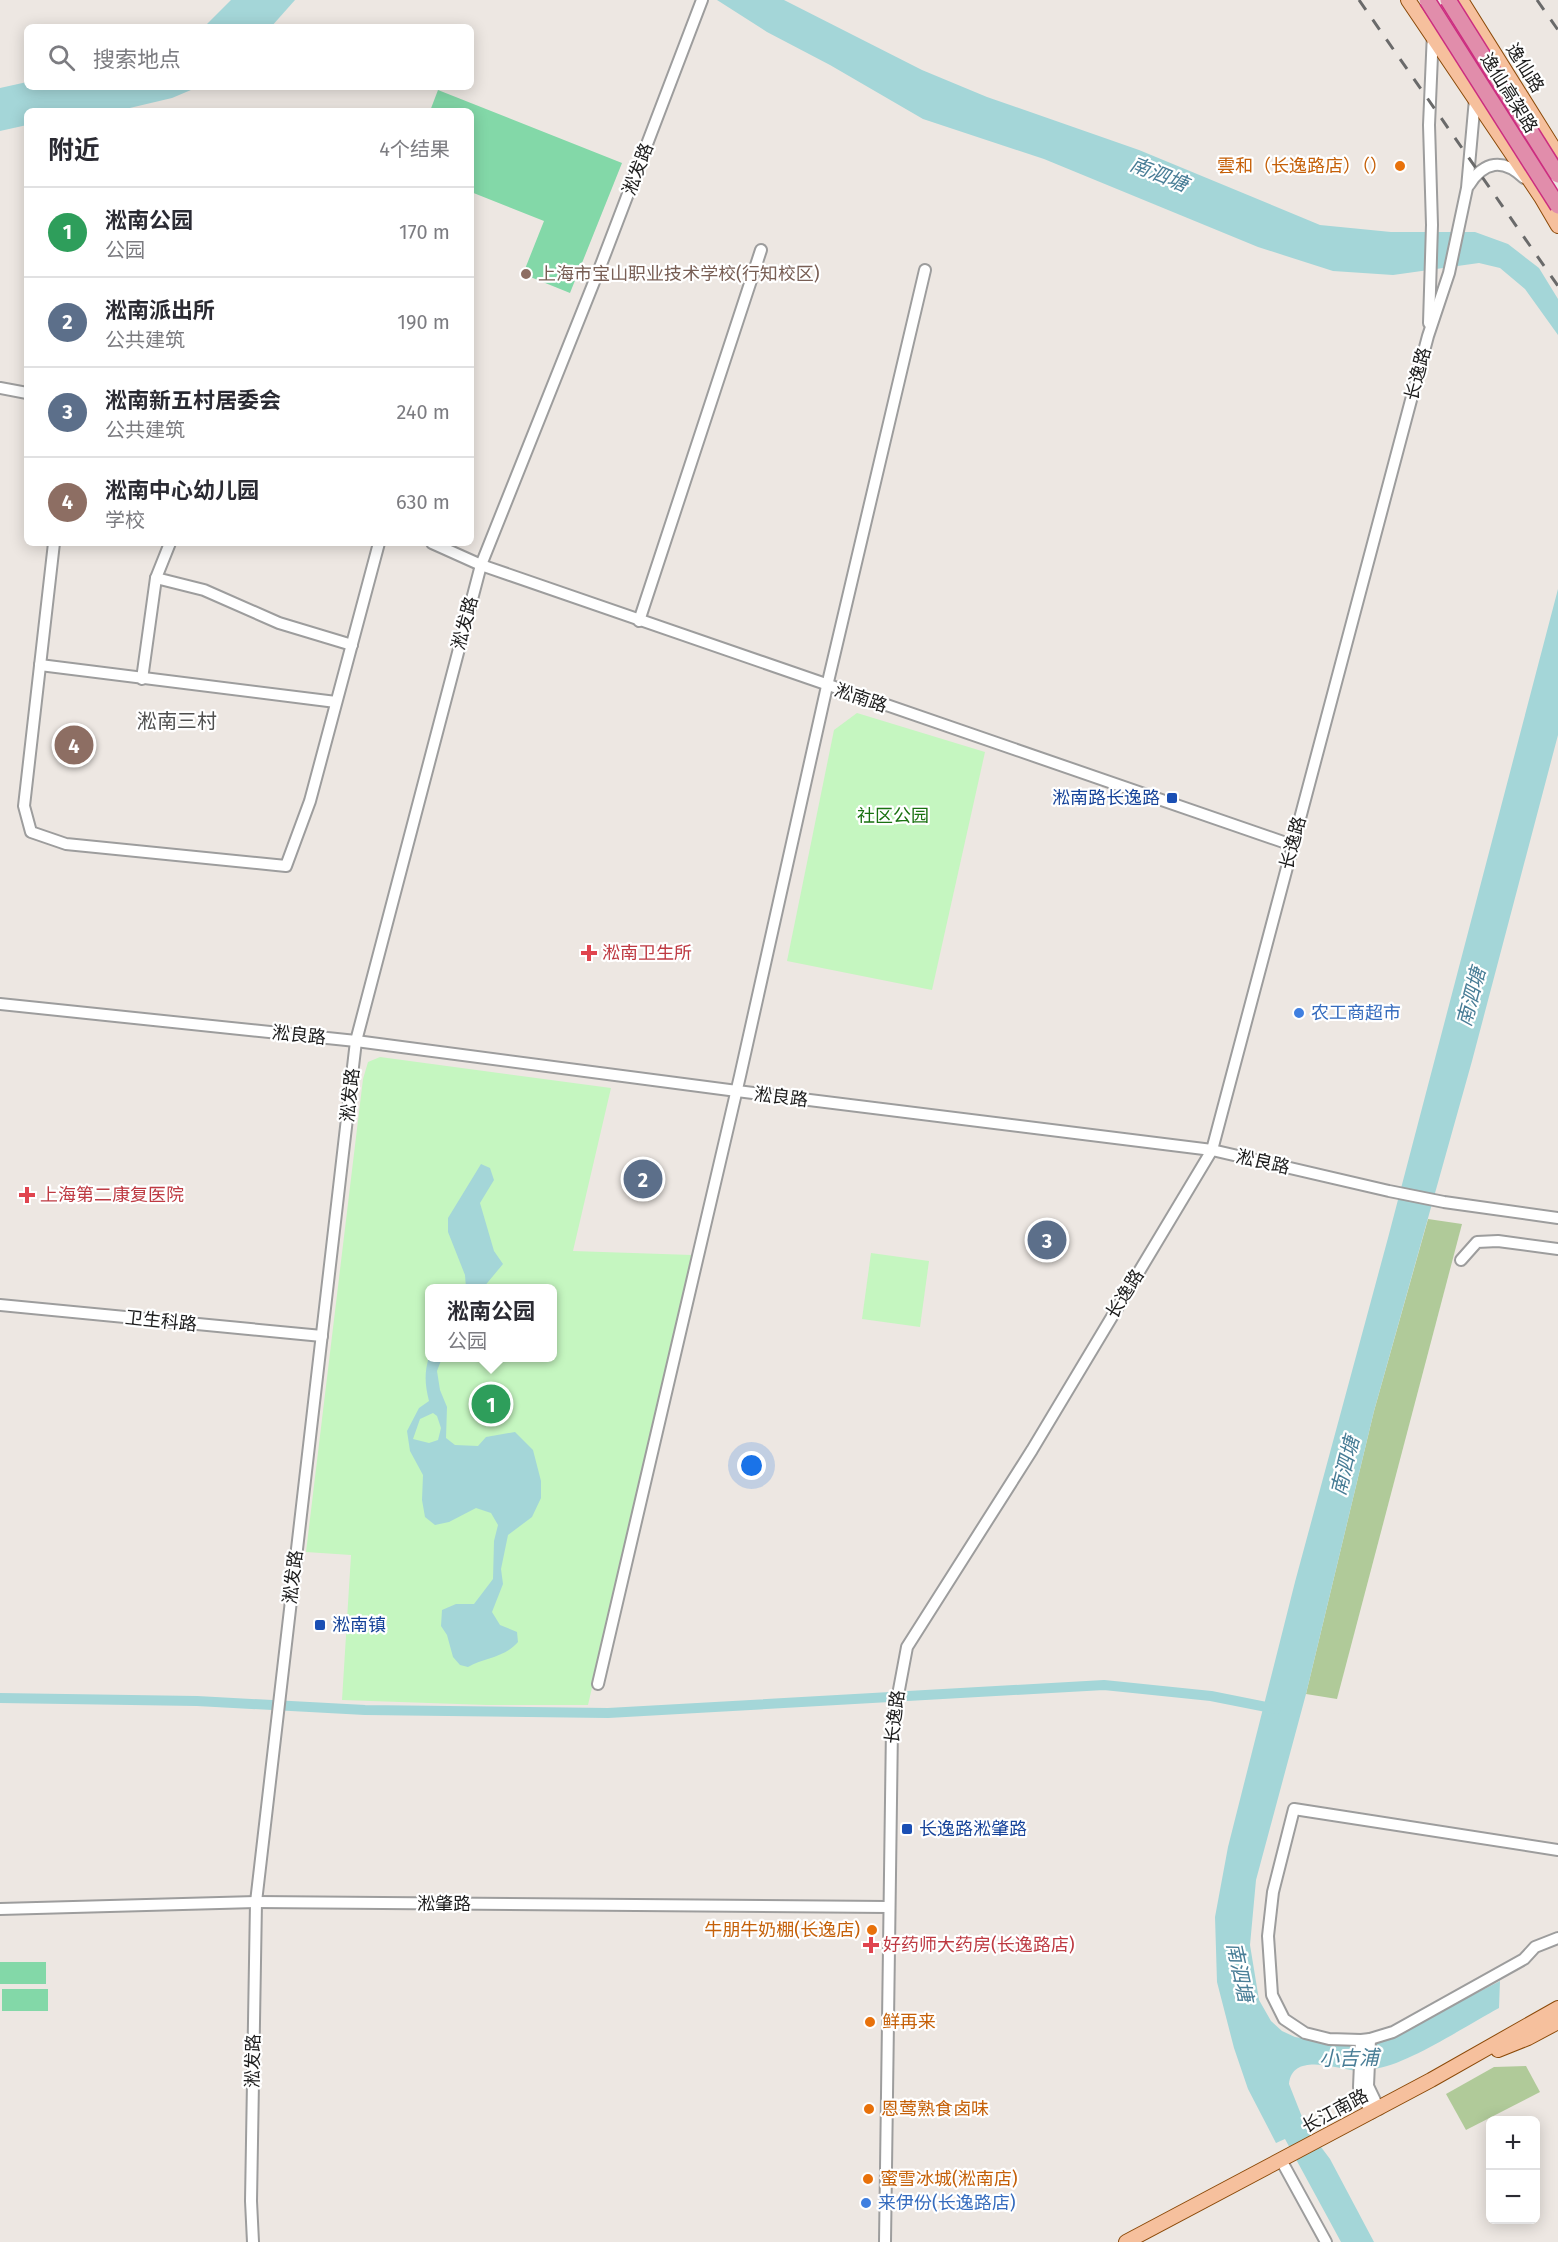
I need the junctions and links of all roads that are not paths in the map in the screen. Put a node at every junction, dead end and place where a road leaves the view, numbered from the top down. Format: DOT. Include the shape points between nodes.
graph roads {
  1 [pos="1408,0"];
  2 [pos="1427,0"];
  3 [pos="1434,0"];
  4 [pos="1448,0"];
  5 [pos="1461,0"];
  6 [pos="702,2"];
  7 [pos="1431,34"];
  8 [pos="1489,45"];
  9 [pos="1475,99"];
  10 [pos="1558,154"];
  11 [pos="1558,176"];
  12 [pos="1467,188"];
  13 [pos="1536,189"];
  14 [pos="1558,206"];
  15 [pos="1558,226"];
  16 [pos="761,250"];
  17 [pos="925,270"];
  18 [pos="1428,336"];
  19 [pos="0,388"];
  20 [pos="24,392"];
  21 [pos="54,546"];
  22 [pos="169,546"];
  23 [pos="378,546"];
  24 [pos="439,546"];
  25 [pos="481,565"];
  26 [pos="156,578"];
  27 [pos="639,621"];
  28 [pos="352,645"];
  29 [pos="40,665"];
  30 [pos="142,679"];
  31 [pos="827,686"];
  32 [pos="336,702"];
  33 [pos="1292,845"];
  34 [pos="0,1004"];
  35 [pos="356,1041"];
  36 [pos="737,1091"];
  37 [pos="1212,1150"];
  38 [pos="1558,1218"];
  39 [pos="1558,1249"];
  40 [pos="1461,1260"];
  41 [pos="0,1305"];
  42 [pos="322,1336"];
  43 [pos="598,1684"];
  44 [pos="1558,1850"];
  45 [pos="256,1902"];
  46 [pos="888,1907"];
  47 [pos="0,1909"];
  48 [pos="1558,1938"];
  49 [pos="1558,2008"];
  50 [pos="1558,2022"];
  51 [pos="1365,2044"];
  52 [pos="1455,2068"];
  53 [pos="1375,2111"];
  54 [pos="1287,2157"];
  55 [pos="253,2242"];
  56 [pos="885,2242"];
  57 [pos="1126,2242"];
  58 [pos="1326,2242"];
  1 -- 7 [label="main road"];
  2 -- 14 [label="highway, 逸仙高架路, bridge"];
  3 -- 7 [label="street, 长逸路"];
  4 -- 11 [label="highway, 逸仙高架路, bridge"];
  5 -- 8 [label="main road, 逸仙路"];
  6 -- 25 [label="street, 淞发路"];
  7 -- 9 [label="main road"];
  7 -- 18 [label="street, 长逸路"];
  8 -- 9 [label="street, 长逸路"];
  8 -- 10 [label="main road, 逸仙路"];
  9 -- 12 [label="street, 长逸路"];
  9 -- 13 [label="main road"];
  12 -- 13 [label="street" via="1478,171 1487,166 1508,166"];
  12 -- 18 [label="street, 长逸路" via="1449,273"];
  13 -- 15 [label="main road"];
  16 -- 27 [label="street"];
  17 -- 31 [label="street"];
  18 -- 33 [label="street, 长逸路"];
  19 -- 20 [label="street"];
  21 -- 29 [label="street"];
  22 -- 26 [label="street"];
  23 -- 28 [label="street"];
  24 -- 25 [label="street, 淞南路"];
  25 -- 27 [label="street, 淞南路"];
  25 -- 35 [label="street, 淞发路"];
  26 -- 28 [label="street" via="204,590 279,623"];
  26 -- 30 [label="street"];
  27 -- 31 [label="street, 淞南路"];
  28 -- 32 [label="street"];
  29 -- 30 [label="street"];
  29 -- 32 [label="street" via="24,806 31,832 66,843 286,866 310,801"];
  30 -- 32 [label="street"];
  31 -- 33 [label="street, 淞南路"];
  31 -- 36 [label="street"];
  33 -- 37 [label="street, 长逸路"];
  34 -- 35 [label="street, 淞良路"];
  35 -- 36 [label="street, 淞良路"];
  35 -- 42 [label="street, 淞发路"];
  36 -- 37 [label="street, 淞良路"];
  36 -- 43 [label="street"];
  37 -- 38 [label="street, 淞良路" via="1444,1202"];
  37 -- 46 [label="street, 长逸路" via="1032,1450 907,1647 891,1727"];
  39 -- 40 [label="street" via="1477,1242"];
  41 -- 42 [label="street, 卫生科路"];
  42 -- 45 [label="street, 淞发路"];
  44 -- 51 [label="street" via="1294,1809 1273,1892 1268,1936 1272,1995 1284,2019 1305,2033"];
  45 -- 46 [label="street, 淞肇路"];
  45 -- 47 [label="street, 淞肇路"];
  45 -- 55 [label="street, 淞发路"];
  46 -- 56 [label="street, 长逸路"];
  48 -- 51 [label="street" via="1535,1947 1524,1959"];
  49 -- 52 [label="main road, 长江南路"];
  50 -- 52 [label="main road"];
  51 -- 53 [label="street" via="1363,2082 1359,2087"];
  52 -- 53 [label="main road, 长江南路"];
  53 -- 54 [label="main road, 长江南路"];
  54 -- 57 [label="main road, 长江南路"];
  54 -- 58 [label="street"];
}
